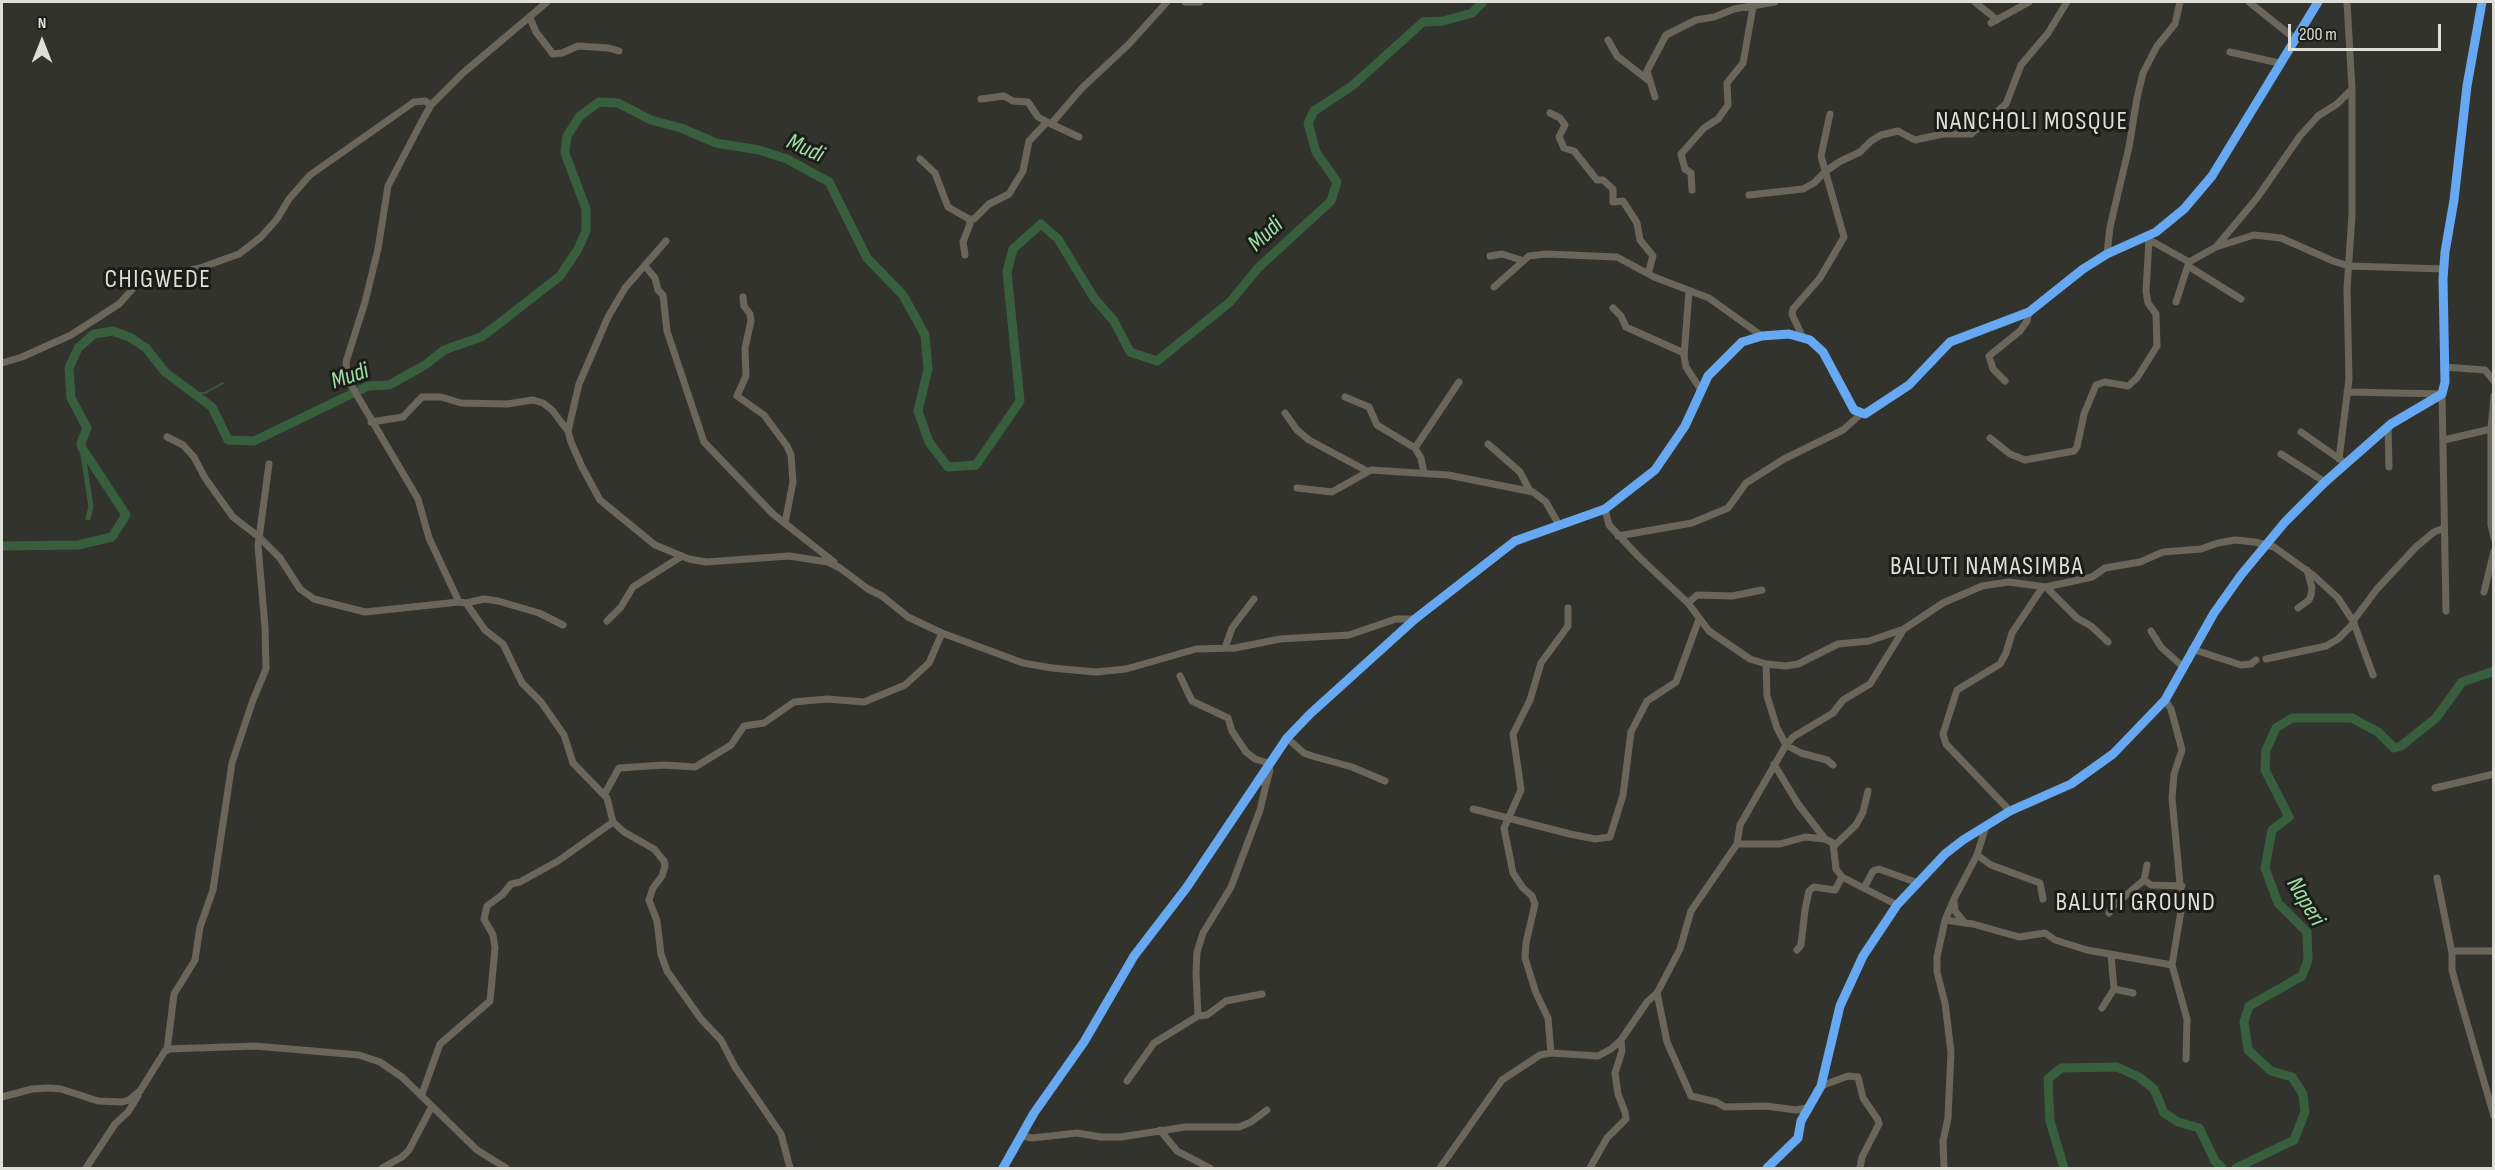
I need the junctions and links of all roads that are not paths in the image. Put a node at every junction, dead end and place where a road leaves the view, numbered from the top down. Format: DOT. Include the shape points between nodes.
graph roads {
  1 [pos="547,2"];
  2 [pos="1167,2"];
  3 [pos="1185,2"];
  4 [pos="1200,2"];
  5 [pos="1775,2"];
  6 [pos="1975,2"];
  7 [pos="2029,2"];
  8 [pos="2067,2"];
  9 [pos="2180,2"];
  10 [pos="2249,2"];
  11 [pos="2318,2"];
  12 [pos="2347,2"];
  13 [pos="2482,2"];
  14 [pos="1753,7"];
  15 [pos="530,18"];
  16 [pos="2294,38"];
  17 [pos="1608,40"];
  18 [pos="619,51"];
  19 [pos="2230,52"];
  20 [pos="2279,63"];
  21 [pos="1650,81"];
  22 [pos="2352,89"];
  23 [pos="1655,98"];
  24 [pos="981,99"];
  25 [pos="431,105"];
  26 [pos="1550,114"];
  27 [pos="1830,114"];
  28 [pos="1049,123"];
  29 [pos="1079,136"];
  30 [pos="920,159"];
  31 [pos="1826,171"];
  32 [pos="1692,190"];
  33 [pos="1749,195"];
  34 [pos="969,219"];
  35 [pos="2148,239"];
  36 [pos="666,241"];
  37 [pos="2216,247"];
  38 [pos="2107,254"];
  39 [pos="965,255"];
  40 [pos="1490,256"];
  41 [pos="1521,260"];
  42 [pos="2188,264"];
  43 [pos="645,266"];
  44 [pos="2349,266"];
  45 [pos="2444,269"];
  46 [pos="1648,274"];
  47 [pos="1494,287"];
  48 [pos="1689,291"];
  49 [pos="743,297"];
  50 [pos="2241,299"];
  51 [pos="2176,302"];
  52 [pos="1613,308"];
  53 [pos="2029,312"];
  54 [pos="1762,336"];
  55 [pos="1802,336"];
  56 [pos="1684,353"];
  57 [pos="2,363"];
  58 [pos="2444,367"];
  59 [pos="2004,381"];
  60 [pos="2493,381"];
  61 [pos="1459,382"];
  62 [pos="1701,390"];
  63 [pos="2348,392"];
  64 [pos="2442,394"];
  65 [pos="2493,396"];
  66 [pos="1346,397"];
  67 [pos="1285,413"];
  68 [pos="1861,414"];
  69 [pos="371,422"];
  70 [pos="2388,426"];
  71 [pos="2491,429"];
  72 [pos="568,430"];
  73 [pos="2301,432"];
  74 [pos="167,437"];
  75 [pos="1990,438"];
  76 [pos="2444,440"];
  77 [pos="1488,444"];
  78 [pos="1415,448"];
  79 [pos="2281,454"];
  80 [pos="2339,459"];
  81 [pos="269,464"];
  82 [pos="2346,465"];
  83 [pos="2389,467"];
  84 [pos="1367,471"];
  85 [pos="1424,473"];
  86 [pos="2325,482"];
  87 [pos="1296,488"];
  88 [pos="1530,491"];
  89 [pos="1605,509"];
  90 [pos="785,523"];
  91 [pos="1559,525"];
  92 [pos="2444,528"];
  93 [pos="1618,536"];
  94 [pos="259,537"];
  95 [pos="2493,538"];
  96 [pos="2268,545"];
  97 [pos="2493,551"];
  98 [pos="682,556"];
  99 [pos="840,567"];
  100 [pos="2307,570"];
  101 [pos="2044,588"];
  102 [pos="1762,590"];
  103 [pos="2484,592"];
  104 [pos="1254,599"];
  105 [pos="463,602"];
  106 [pos="1688,603"];
  107 [pos="1568,608"];
  108 [pos="2298,608"];
  109 [pos="2446,611"];
  110 [pos="1415,619"];
  111 [pos="1698,619"];
  112 [pos="607,621"];
  113 [pos="2354,622"];
  114 [pos="563,625"];
  115 [pos="1904,629"];
  116 [pos="2151,631"];
  117 [pos="942,633"];
  118 [pos="2108,642"];
  119 [pos="1225,648"];
  120 [pos="2192,649"];
  121 [pos="2266,659"];
  122 [pos="2256,660"];
  123 [pos="1766,664"];
  124 [pos="2182,666"];
  125 [pos="1180,675"];
  126 [pos="2373,675"];
  127 [pos="2165,700"];
  128 [pos="1287,738"];
  129 [pos="1786,745"];
  130 [pos="1268,763"];
  131 [pos="1774,764"];
  132 [pos="1833,765"];
  133 [pos="2493,774"];
  134 [pos="1258,779"];
  135 [pos="1385,781"];
  136 [pos="1266,785"];
  137 [pos="2434,788"];
  138 [pos="1868,790"];
  139 [pos="604,795"];
  140 [pos="1473,809"];
  141 [pos="2010,811"];
  142 [pos="1508,817"];
  143 [pos="613,822"];
  144 [pos="1986,826"];
  145 [pos="1825,838"];
  146 [pos="1737,844"];
  147 [pos="1834,846"];
  148 [pos="1977,855"];
  149 [pos="2147,865"];
  150 [pos="1842,877"];
  151 [pos="2437,878"];
  152 [pos="2144,880"];
  153 [pos="1918,883"];
  154 [pos="2182,886"];
  155 [pos="1864,888"];
  156 [pos="1954,899"];
  157 [pos="2043,899"];
  158 [pos="1896,905"];
  159 [pos="2109,913"];
  160 [pos="1946,920"];
  161 [pos="1965,923"];
  162 [pos="1797,950"];
  163 [pos="2452,951"];
  164 [pos="2493,951"];
  165 [pos="2111,955"];
  166 [pos="2172,965"];
  167 [pos="2114,989"];
  168 [pos="1657,993"];
  169 [pos="2133,993"];
  170 [pos="1262,994"];
  171 [pos="2102,1008"];
  172 [pos="1198,1016"];
  173 [pos="1621,1040"];
  174 [pos="167,1050"];
  175 [pos="1551,1053"];
  176 [pos="2186,1059"];
  177 [pos="1127,1081"];
  178 [pos="1821,1086"];
  179 [pos="140,1091"];
  180 [pos="422,1094"];
  181 [pos="2,1097"];
  182 [pos="432,1106"];
  183 [pos="1807,1108"];
  184 [pos="1267,1110"];
  185 [pos="2493,1116"];
  186 [pos="1160,1130"];
  187 [pos="1022,1136"];
  188 [pos="86,1168"];
  189 [pos="382,1168"];
  190 [pos="506,1168"];
  191 [pos="790,1168"];
  192 [pos="1003,1168"];
  193 [pos="1210,1168"];
  194 [pos="1440,1168"];
  195 [pos="1590,1168"];
  196 [pos="1767,1168"];
  197 [pos="1860,1168"];
  198 [pos="1944,1168"];
  1 -- 15 [label="street"];
  2 -- 28 [label="street"];
  3 -- 4 [label="street"];
  5 -- 14 [label="street"];
  6 -- 7 [label="street" via="1994,22"];
  8 -- 31 [label="street" via="2022,65 2006,104 1971,134 1914,140 1896,131 1876,138"];
  9 -- 38 [label="street" via="2175,24 2157,46 2143,73 2115,198"];
  10 -- 16 [label="street"];
  11 -- 16 [label="street"];
  12 -- 22 [label="street"];
  13 -- 45 [label="street" via="2467,86"];
  14 -- 21 [label="street" via="1696,20 1666,35 1647,69"];
  14 -- 32 [label="street" via="1743,63 1727,83 1728,105 1681,154 1685,169 1691,174"];
  15 -- 18 [label="street" via="553,54 578,46"];
  15 -- 25 [label="street"];
  16 -- 20 [label="street"];
  17 -- 21 [label="street" via="1617,56"];
  19 -- 20 [label="street"];
  20 -- 35 [label="street" via="2212,176 2171,222"];
  21 -- 23 [label="street"];
  22 -- 37 [label="street" via="2300,136 2257,198"];
  22 -- 44 [label="street"];
  24 -- 28 [label="street" via="1004,96 1028,102 1038,117"];
  25 -- 57 [label="street" via="414,102 310,175 261,237 239,254 139,282 119,304 71,335"];
  25 -- 69 [label="street" via="388,186 378,249 346,362 351,385"];
  26 -- 46 [label="street" via="1565,125 1559,136 1564,148 1574,151 1597,180 1613,189 1613,202 1623,201 1628,208 1637,223 1640,240 1653,256"];
  27 -- 31 [label="street" via="1821,152"];
  28 -- 29 [label="street"];
  28 -- 34 [label="street" via="1029,141 1023,171 1009,194"];
  30 -- 34 [label="street" via="935,173 948,207"];
  31 -- 33 [label="street" via="1799,190"];
  31 -- 55 [label="street" via="1844,237 1821,278 1793,309"];
  34 -- 39 [label="street" via="963,242"];
  35 -- 38 [label="street"];
  35 -- 42 [label="street"];
  35 -- 75 [label="street" via="2146,291 2156,314 2157,346 2137,378 2127,386 2105,382 2096,385 2074,451 2025,460"];
  36 -- 43 [label="street"];
  37 -- 42 [label="street"];
  37 -- 44 [label="street" via="2245,237 2270,236"];
  38 -- 53 [label="street" via="2072,276"];
  40 -- 41 [label="street" via="1502,254"];
  41 -- 46 [label="street" via="1546,254 1617,257"];
  41 -- 47 [label="street"];
  42 -- 50 [label="street"];
  42 -- 51 [label="street"];
  43 -- 72 [label="street" via="625,288 608,317 579,384"];
  43 -- 90 [label="street" via="663,295 668,331 702,437 736,477"];
  44 -- 45 [label="street"];
  44 -- 63 [label="street"];
  45 -- 58 [label="street"];
  46 -- 48 [label="street"];
  48 -- 54 [label="street" via="1714,301"];
  48 -- 56 [label="street"];
  49 -- 90 [label="street" via="751,321 745,348 746,376 737,396 764,415 791,455 793,482"];
  52 -- 56 [label="street" via="1626,327"];
  53 -- 59 [label="street" via="2020,332 1989,356 1993,369"];
  53 -- 68 [label="street" via="1950,342 1909,385"];
  54 -- 55 [label="street"];
  54 -- 62 [label="street" via="1734,348 1708,376"];
  55 -- 68 [label="street" via="1823,352 1854,410"];
  56 -- 62 [label="street" via="1686,367"];
  58 -- 60 [label="street" via="2485,370"];
  58 -- 64 [label="street"];
  61 -- 78 [label="street"];
  62 -- 89 [label="street" via="1664,459"];
  63 -- 64 [label="street"];
  63 -- 80 [label="street"];
  64 -- 70 [label="street"];
  64 -- 76 [label="street"];
  65 -- 71 [label="street"];
  66 -- 78 [label="street" via="1369,407 1377,425"];
  67 -- 84 [label="street" via="1309,440"];
  68 -- 93 [label="street" via="1843,430 1746,483 1728,508 1692,523"];
  69 -- 72 [label="street" via="404,417 422,397 478,404 533,400 543,402"];
  69 -- 105 [label="street" via="418,499 429,538"];
  70 -- 82 [label="street"];
  70 -- 83 [label="street"];
  71 -- 76 [label="street"];
  71 -- 95 [label="street"];
  72 -- 98 [label="street" via="582,467 605,506 655,545"];
  73 -- 80 [label="street"];
  74 -- 94 [label="street" via="188,451 233,517"];
  76 -- 92 [label="street"];
  77 -- 88 [label="street" via="1520,472"];
  78 -- 85 [label="street"];
  79 -- 86 [label="street"];
  80 -- 82 [label="street"];
  81 -- 94 [label="street"];
  82 -- 86 [label="street"];
  84 -- 85 [label="street"];
  84 -- 87 [label="street" via="1332,492"];
  85 -- 88 [label="street"];
  86 -- 96 [label="street"];
  88 -- 91 [label="street" via="1546,502"];
  89 -- 91 [label="street"];
  89 -- 93 [label="street" via="1609,525"];
  90 -- 99 [label="street"];
  91 -- 110 [label="street" via="1515,541"];
  92 -- 109 [label="street"];
  92 -- 113 [label="street" via="2416,547 2377,589"];
  93 -- 106 [label="street"];
  94 -- 105 [label="street" via="280,558 300,589 314,599 364,612"];
  94 -- 174 [label="street" via="266,669 232,763 213,890 200,927 195,960 174,994"];
  96 -- 100 [label="street"];
  96 -- 101 [label="street" via="2225,541 2201,549 2163,552 2140,562 2105,568 2092,577"];
  96 -- 120 [label="street" via="2241,574"];
  97 -- 103 [label="street"];
  98 -- 99 [label="street" via="706,562 789,556"];
  98 -- 112 [label="street" via="633,587"];
  99 -- 117 [label="street" via="908,616"];
  100 -- 108 [label="street" via="2312,595"];
  100 -- 113 [label="street" via="2338,598"];
  101 -- 115 [label="street" via="2009,582 1982,586 1943,603"];
  101 -- 118 [label="street"];
  101 -- 141 [label="street" via="2012,633 2000,664 1957,690 1944,734 1946,744"];
  102 -- 106 [label="street" via="1732,596 1697,595"];
  104 -- 119 [label="street" via="1232,628"];
  105 -- 114 [label="street" via="498,600"];
  105 -- 139 [label="street" via="485,630 503,644 522,683 564,735 573,763"];
  106 -- 111 [label="street"];
  107 -- 142 [label="street" via="1568,627 1541,663 1530,700 1513,734 1521,790"];
  110 -- 119 [label="street" via="1396,619 1349,635 1280,639"];
  110 -- 128 [label="street"];
  111 -- 123 [label="street" via="1721,641"];
  111 -- 142 [label="street" via="1676,682 1647,701 1631,732 1623,795 1610,837 1594,839"];
  113 -- 121 [label="street" via="2326,646"];
  113 -- 126 [label="street"];
  115 -- 123 [label="street" via="1869,641 1838,644 1798,664"];
  115 -- 129 [label="street" via="1870,684"];
  116 -- 124 [label="street" via="2161,647"];
  117 -- 119 [label="street" via="1023,663 1096,672 1146,665 1196,650"];
  117 -- 139 [label="street" via="929,663 905,685 864,702 794,702 764,723 744,726 731,745 695,767 619,768"];
  120 -- 122 [label="street" via="2241,665"];
  120 -- 124 [label="street"];
  123 -- 129 [label="street" via="1767,696"];
  124 -- 127 [label="street"];
  125 -- 130 [label="street" via="1192,700 1228,718 1246,752"];
  127 -- 141 [label="street" via="2090,772"];
  127 -- 154 [label="street" via="2181,745 2172,798"];
  128 -- 130 [label="street"];
  128 -- 135 [label="street" via="1304,753"];
  129 -- 131 [label="street"];
  129 -- 132 [label="street"];
  130 -- 134 [label="street"];
  130 -- 136 [label="street"];
  131 -- 145 [label="street"];
  131 -- 146 [label="street" via="1740,825"];
  133 -- 137 [label="street"];
  134 -- 136 [label="street"];
  134 -- 187 [label="street" via="1187,887 1134,956"];
  136 -- 172 [label="street" via="1240,867 1203,933 1197,952"];
  138 -- 147 [label="street" via="1856,825"];
  139 -- 143 [label="street"];
  140 -- 142 [label="street"];
  141 -- 144 [label="street"];
  142 -- 175 [label="street" via="1504,828 1513,873 1535,904 1525,958 1548,1018"];
  143 -- 180 [label="street" via="558,861 512,884 487,906 484,919 495,940 490,1001 440,1044"];
  143 -- 191 [label="street" via="654,849 664,861 662,876 652,888 649,900 667,971 721,1040 781,1134"];
  144 -- 148 [label="street"];
  144 -- 153 [label="street" via="1945,854"];
  145 -- 146 [label="street"];
  145 -- 147 [label="street"];
  146 -- 168 [label="street" via="1691,911 1680,949"];
  147 -- 150 [label="street" via="1836,869"];
  148 -- 156 [label="street"];
  148 -- 157 [label="street" via="1991,866 2040,883"];
  149 -- 152 [label="street"];
  150 -- 155 [label="street"];
  150 -- 162 [label="street" via="1835,890 1818,887 1809,891 1802,945"];
  151 -- 163 [label="street"];
  152 -- 154 [label="street" via="2151,885"];
  152 -- 159 [label="street"];
  153 -- 155 [label="street" via="1879,869 1873,871"];
  153 -- 158 [label="street"];
  154 -- 166 [label="street"];
  155 -- 158 [label="street"];
  156 -- 160 [label="street"];
  156 -- 161 [label="street" via="1955,911"];
  158 -- 178 [label="street" via="1863,956 1840,1006"];
  160 -- 161 [label="street"];
  160 -- 198 [label="street" via="1937,957 1951,1052"];
  161 -- 165 [label="street" via="2019,937 2045,933"];
  163 -- 164 [label="street"];
  163 -- 185 [label="street" via="2452,970"];
  165 -- 166 [label="street"];
  165 -- 167 [label="street"];
  166 -- 176 [label="street" via="2187,1019"];
  167 -- 169 [label="street"];
  167 -- 171 [label="street"];
  168 -- 173 [label="street"];
  168 -- 183 [label="street" via="1666,1042 1691,1096 1725,1107"];
  170 -- 172 [label="street" via="1226,1001 1207,1015"];
  172 -- 177 [label="street" via="1154,1043"];
  173 -- 175 [label="street" via="1598,1056"];
  173 -- 195 [label="street" via="1615,1073 1626,1119 1607,1138"];
  174 -- 179 [label="street"];
  174 -- 180 [label="street" via="255,1046 359,1055 380,1062"];
  175 -- 194 [label="street" via="1540,1055 1502,1080"];
  178 -- 183 [label="street"];
  178 -- 197 [label="street" via="1848,1076 1857,1077 1863,1098 1878,1120"];
  179 -- 181 [label="street" via="122,1102 98,1101 48,1088"];
  179 -- 188 [label="street"];
  180 -- 182 [label="street"];
  182 -- 189 [label="street" via="409,1150"];
  182 -- 190 [label="street" via="477,1150"];
  183 -- 196 [label="street" via="1796,1141"];
  184 -- 186 [label="street" via="1239,1127 1185,1126"];
  186 -- 187 [label="street" via="1121,1137 1077,1132"];
  186 -- 193 [label="street" via="1177,1151"];
  187 -- 192 [label="street"];
}
